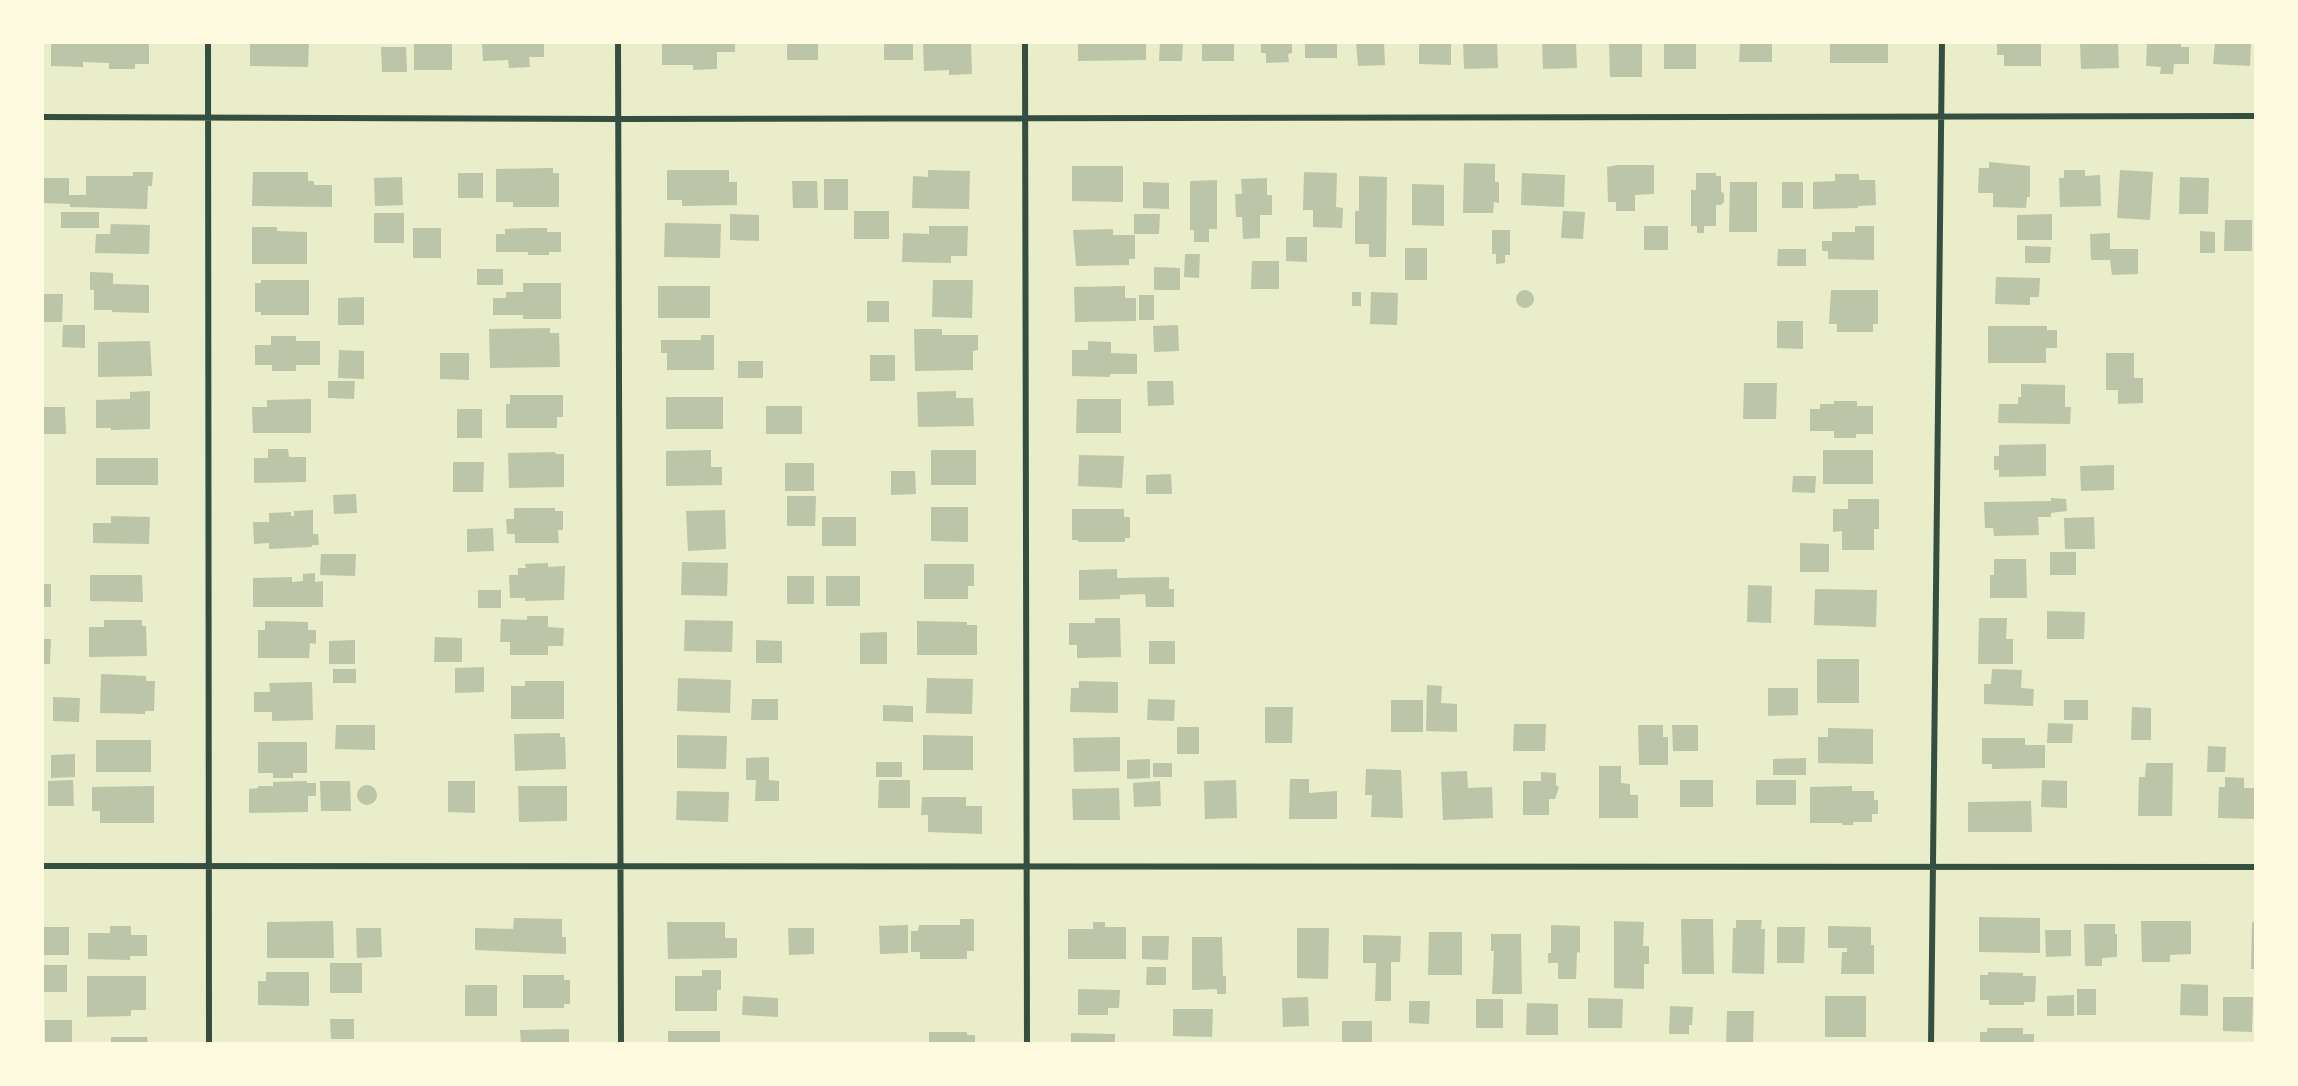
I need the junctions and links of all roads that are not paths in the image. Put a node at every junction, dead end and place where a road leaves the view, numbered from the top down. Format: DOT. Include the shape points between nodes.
graph roads {
  1 [pos="208,42"];
  2 [pos="618,42"];
  3 [pos="1025,42"];
  4 [pos="1942,42"];
  5 [pos="1941,116"];
  6 [pos="2256,116"];
  7 [pos="42,117"];
  8 [pos="208,117"];
  9 [pos="1026,118"];
  10 [pos="618,119"];
  11 [pos="42,866"];
  12 [pos="209,866"];
  13 [pos="1026,866"];
  14 [pos="621,867"];
  15 [pos="1932,867"];
  16 [pos="2256,867"];
  17 [pos="209,1044"];
  18 [pos="621,1044"];
  19 [pos="1027,1044"];
  20 [pos="1930,1044"];
  1 -- 8 [label="street"];
  2 -- 10 [label="street"];
  3 -- 9 [label="street"];
  4 -- 5 [label="street"];
  5 -- 6 [label="street"];
  5 -- 9 [label="street"];
  5 -- 15 [label="street"];
  7 -- 8 [label="street"];
  8 -- 10 [label="street"];
  8 -- 12 [label="street"];
  9 -- 10 [label="street"];
  9 -- 13 [label="street"];
  10 -- 14 [label="street"];
  11 -- 12 [label="street"];
  12 -- 14 [label="street"];
  12 -- 17 [label="street"];
  13 -- 14 [label="street"];
  13 -- 15 [label="street"];
  13 -- 19 [label="street"];
  14 -- 18 [label="street"];
  15 -- 16 [label="street"];
  15 -- 20 [label="street"];
}
